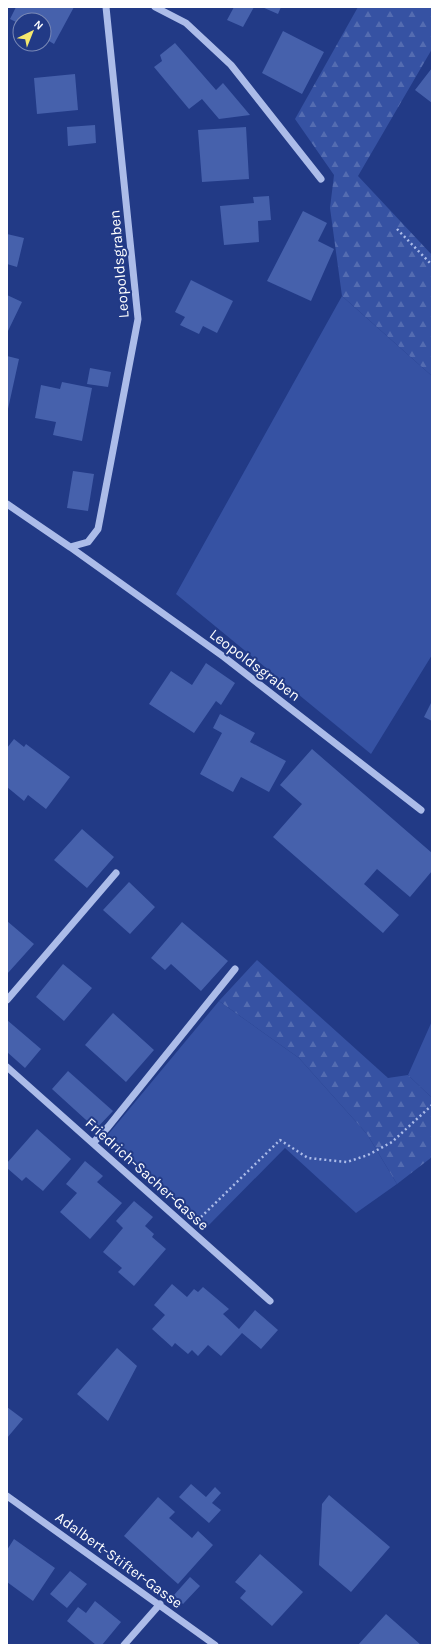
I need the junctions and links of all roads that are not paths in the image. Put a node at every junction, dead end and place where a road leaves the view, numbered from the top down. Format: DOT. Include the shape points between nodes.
graph roads {
  1 [pos="106,7"];
  2 [pos="154,7"];
  3 [pos="321,180"];
  4 [pos="7,504"];
  5 [pos="70,547"];
  6 [pos="421,810"];
  7 [pos="116,873"];
  8 [pos="235,968"];
  9 [pos="7,1000"];
  10 [pos="7,1067"];
  11 [pos="93,1143"];
  12 [pos="270,1301"];
  13 [pos="7,1496"];
  14 [pos="160,1604"];
  15 [pos="124,1645"];
  16 [pos="216,1645"];
  1 -- 5 [label="street, Leopoldsgraben" via="138,319 98,529 88,542"];
  2 -- 3 [label="street" via="186,23 231,65"];
  4 -- 5 [label="street, Leopoldsgraben"];
  5 -- 6 [label="street, Leopoldsgraben" via="224,657"];
  7 -- 9 [label="street"];
  8 -- 11 [label="street"];
  10 -- 11 [label="street, Friedrich-Sacher-Gasse"];
  11 -- 12 [label="street, Friedrich-Sacher-Gasse"];
  13 -- 14 [label="street, Adalbert-Stifter-Gasse"];
  14 -- 15 [label="street"];
  14 -- 16 [label="street, Adalbert-Stifter-Gasse"];
}
